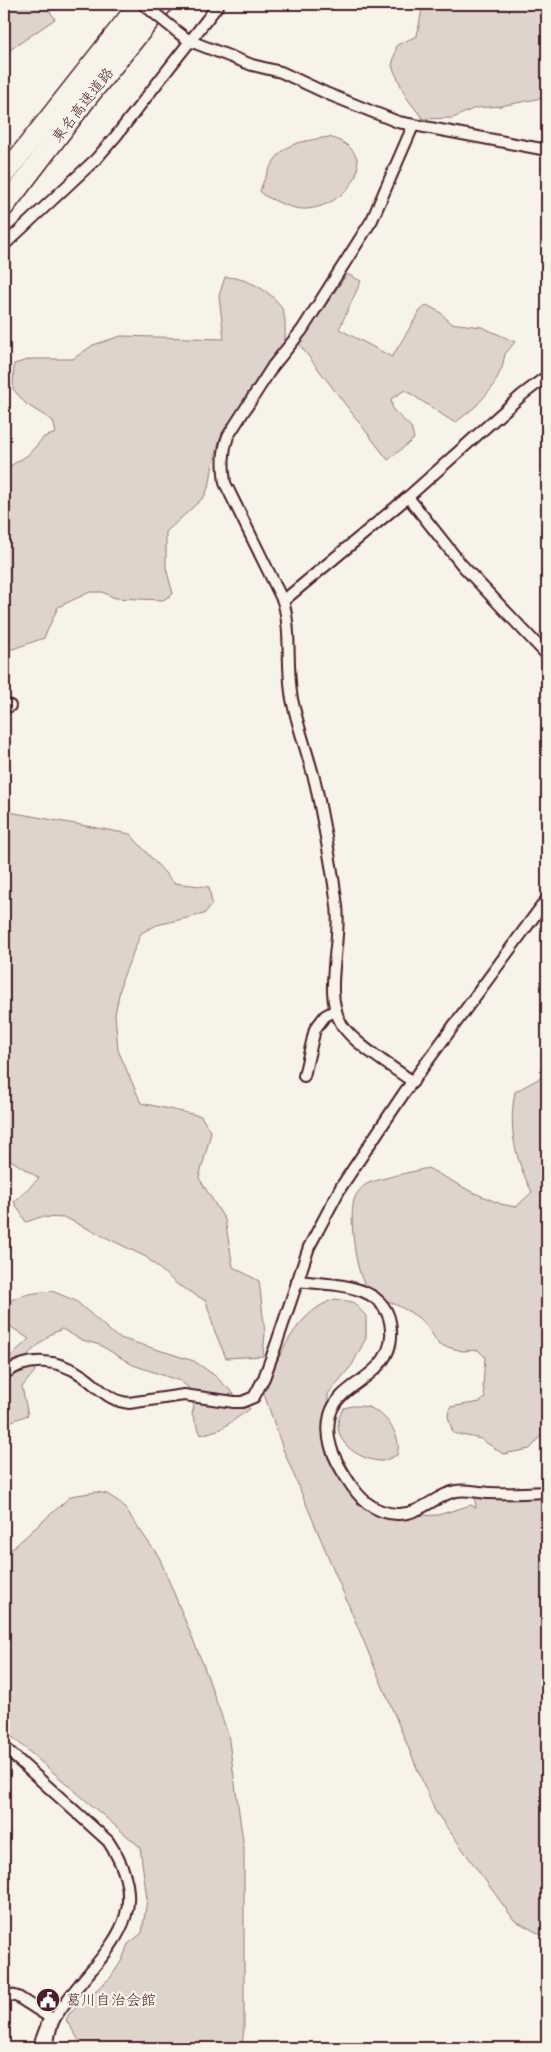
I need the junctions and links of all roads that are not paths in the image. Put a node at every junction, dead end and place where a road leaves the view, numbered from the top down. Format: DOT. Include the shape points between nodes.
graph roads {
  1 [pos="140,4"];
  2 [pos="143,4"];
  3 [pos="163,4"];
  4 [pos="218,4"];
  5 [pos="190,41"];
  6 [pos="413,126"];
  7 [pos="547,150"];
  8 [pos="4,175"];
  9 [pos="4,207"];
  10 [pos="4,245"];
  11 [pos="547,376"];
  12 [pos="408,497"];
  13 [pos="283,601"];
  14 [pos="546,652"];
  15 [pos="547,899"];
  16 [pos="336,1010"];
  17 [pos="304,1076"];
  18 [pos="413,1082"];
  19 [pos="297,1281"];
  20 [pos="4,1374"];
  21 [pos="547,1492"];
  22 [pos="4,1747"];
  23 [pos="4,1993"];
  24 [pos="52,2018"];
  25 [pos="38,2048"];
  26 [pos="47,2048"];
  1 -- 8 [label="highway, 東名高速道路"];
  2 -- 5 [label="street, bridge"];
  3 -- 9 [label="highway, 東名高速道路"];
  4 -- 5 [label="street"];
  5 -- 6 [label="street" via="252,65 281,72 328,94"];
  5 -- 10 [label="street" via="96,159"];
  6 -- 7 [label="street"];
  6 -- 13 [label="street" via="372,220 302,330 272,366 224,446 225,483"];
  11 -- 12 [label="street"];
  12 -- 13 [label="street"];
  12 -- 14 [label="street" via="462,565"];
  13 -- 16 [label="street" via="287,613 292,700 316,786 337,904 339,926 333,994"];
  15 -- 18 [label="street"];
  16 -- 17 [label="street" via="325,1016 315,1029"];
  16 -- 18 [label="street" via="342,1025 354,1039"];
  18 -- 19 [label="street" via="341,1187 309,1247"];
  19 -- 20 [label="street" via="264,1378 254,1397 242,1402 184,1395 121,1402 112,1400 72,1369 45,1362 20,1365"];
  19 -- 21 [label="street" via="365,1292 382,1305 390,1320 392,1338 384,1360 339,1399 330,1414 328,1426 335,1459 361,1499 385,1512 404,1514 459,1490"];
  22 -- 24 [label="street" via="108,1841 120,1858 129,1889 128,1910 122,1930"];
  23 -- 24 [label="street" via="18,1997"];
  24 -- 25 [label="street"];
  24 -- 26 [label="street"];
}
